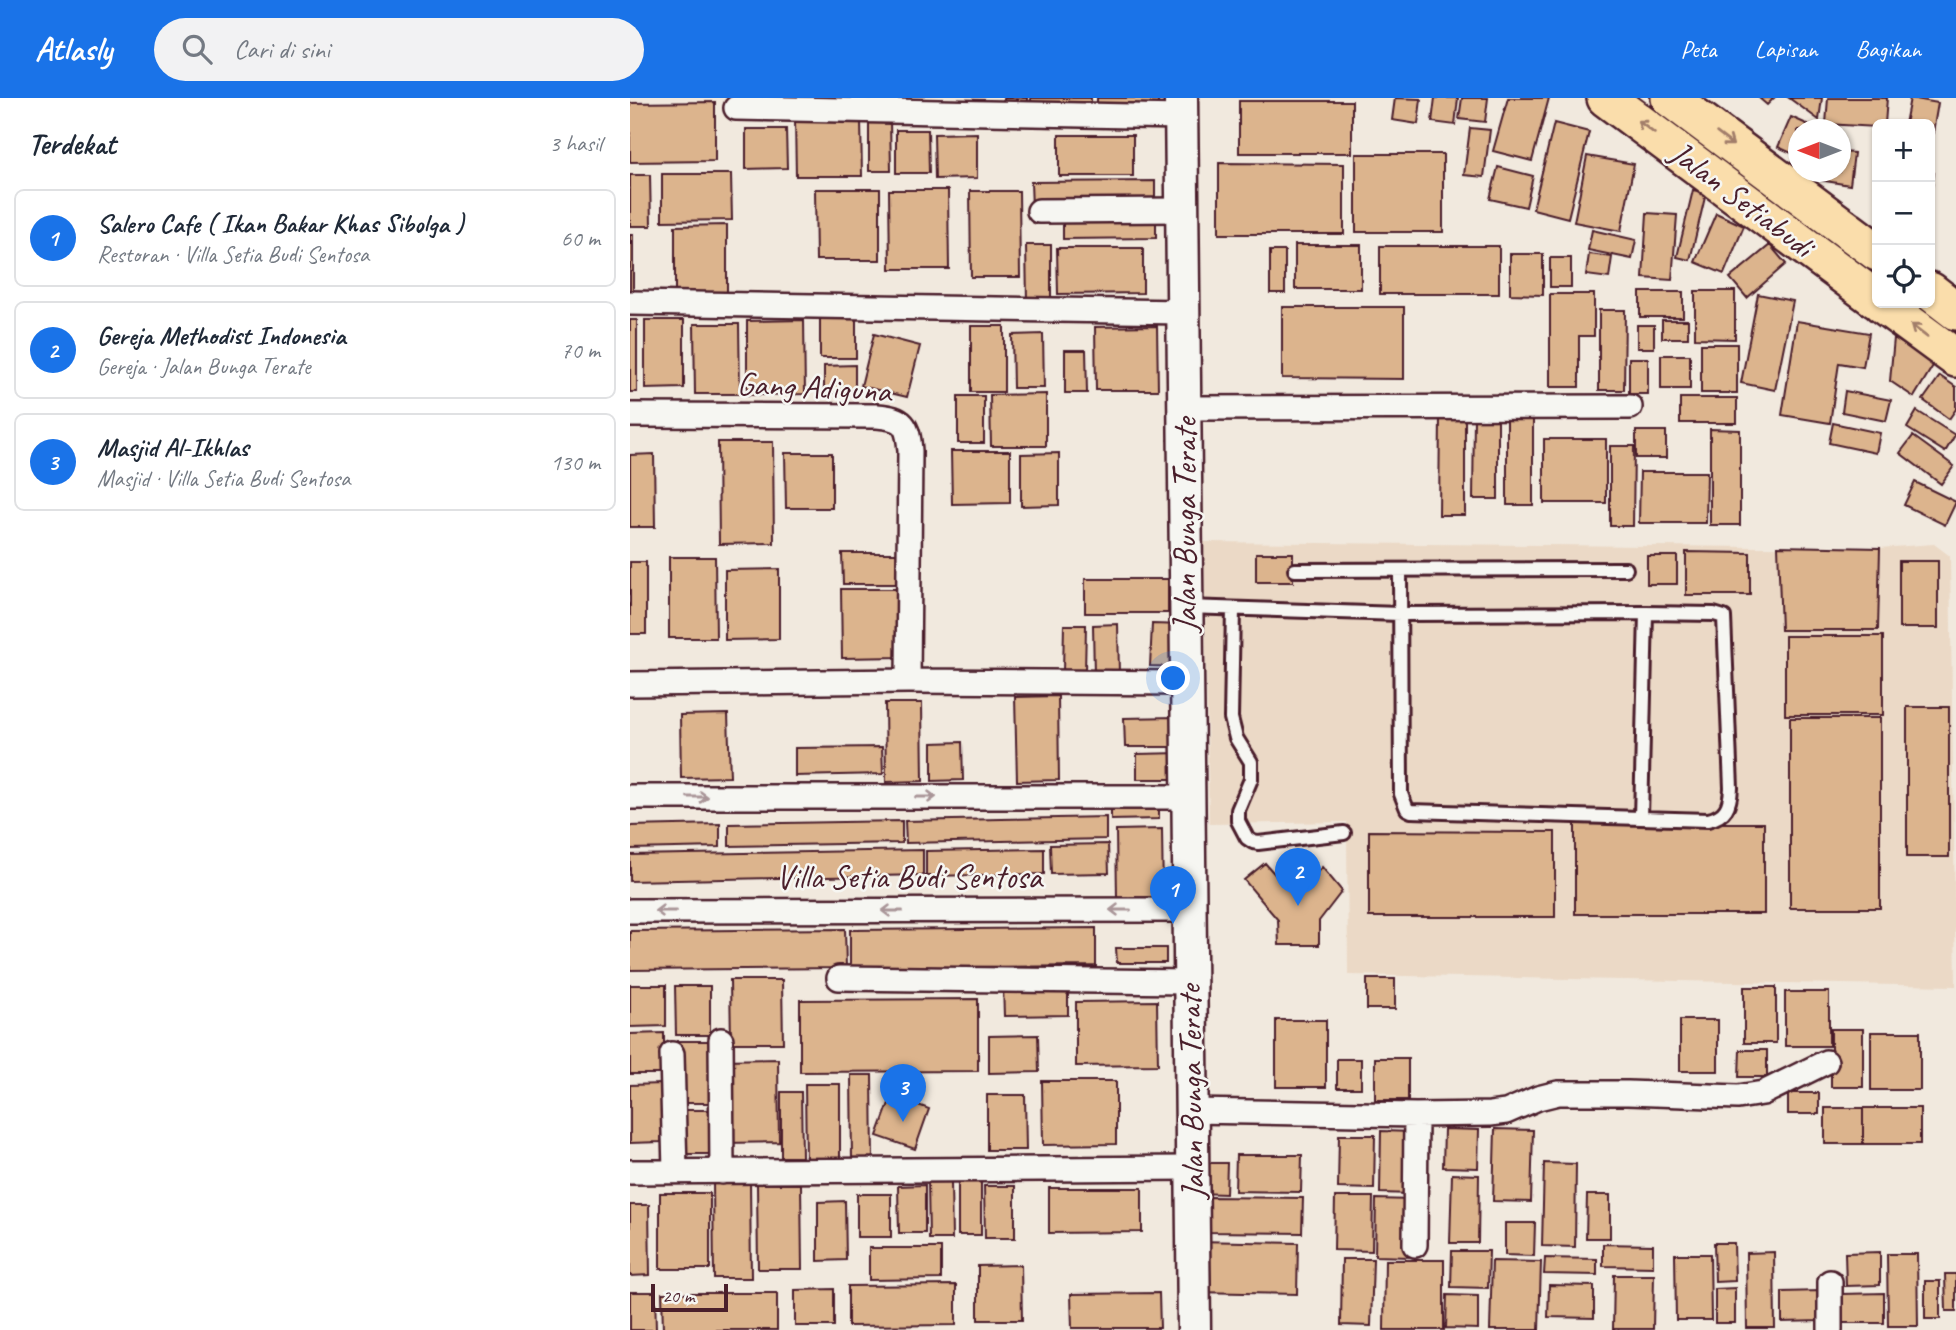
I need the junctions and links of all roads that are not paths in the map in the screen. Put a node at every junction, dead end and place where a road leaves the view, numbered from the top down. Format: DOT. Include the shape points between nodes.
graph roads {
  1 [pos="1606,98"];
  2 [pos="1670,98"];
  3 [pos="736,107"];
  4 [pos="1181,107"];
  5 [pos="1182,210"];
  6 [pos="1039,211"];
  7 [pos="1872,248"];
  8 [pos="1935,295"];
  9 [pos="1872,296"];
  10 [pos="630,303"];
  11 [pos="1888,308"];
  12 [pos="1956,311"];
  13 [pos="1183,312"];
  14 [pos="1956,358"];
  15 [pos="1630,407"];
  16 [pos="1184,408"];
  17 [pos="630,415"];
  18 [pos="1626,569"];
  19 [pos="1295,570"];
  20 [pos="1400,570"];
  21 [pos="1186,607"];
  22 [pos="1233,610"];
  23 [pos="1646,613"];
  24 [pos="1401,614"];
  25 [pos="908,681"];
  26 [pos="1186,683"];
  27 [pos="630,684"];
  28 [pos="630,797"];
  29 [pos="1187,797"];
  30 [pos="1641,818"];
  31 [pos="1344,833"];
  32 [pos="1188,910"];
  33 [pos="630,911"];
  34 [pos="839,978"];
  35 [pos="1189,982"];
  36 [pos="721,1040"];
  37 [pos="672,1054"];
  38 [pos="1826,1062"];
  39 [pos="1191,1111"];
  40 [pos="1416,1115"];
  41 [pos="1192,1168"];
  42 [pos="675,1171"];
  43 [pos="630,1172"];
  44 [pos="722,1172"];
  45 [pos="1415,1245"];
  46 [pos="1830,1282"];
  47 [pos="1194,1330"];
  48 [pos="1830,1330"];
  9 -- 1 [label="main road, Jalan Setiabudi, one-way"];
  2 -- 7 [label="main road, Jalan Setiabudi, one-way"];
  3 -- 4 [label="street"];
  4 -- 5 [label="street, Jalan Bunga Terate"];
  5 -- 6 [label="street"];
  5 -- 13 [label="street, Jalan Bunga Terate"];
  8 -- 12 [label="main road"];
  10 -- 13 [label="street"];
  14 -- 11 [label="main road, Jalan Setiabudi, one-way"];
  13 -- 16 [label="street, Jalan Bunga Terate"];
  15 -- 16 [label="street"];
  16 -- 21 [label="street, Jalan Bunga Terate"];
  17 -- 25 [label="street, Gang Adiguna" via="877,416 904,424 910,451"];
  18 -- 20 [label="lane"];
  19 -- 20 [label="lane"];
  20 -- 24 [label="lane"];
  21 -- 22 [label="lane"];
  21 -- 26 [label="street, Jalan Bunga Terate"];
  22 -- 24 [label="lane"];
  22 -- 31 [label="lane" via="1231,718 1236,738 1251,762 1251,779 1237,815 1243,832 1258,843"];
  23 -- 24 [label="lane"];
  23 -- 30 [label="lane"];
  23 -- 30 [label="lane" via="1724,617 1731,788 1728,808 1716,818"];
  24 -- 30 [label="lane" via="1401,794 1407,809"];
  25 -- 26 [label="street"];
  25 -- 27 [label="street"];
  26 -- 29 [label="street, Jalan Bunga Terate"];
  28 -- 29 [label="street, one-way"];
  29 -- 32 [label="street, Jalan Bunga Terate"];
  32 -- 33 [label="street, Villa Setia Budi Sentosa, one-way"];
  32 -- 35 [label="street, Jalan Bunga Terate"];
  34 -- 35 [label="street"];
  35 -- 39 [label="street, Jalan Bunga Terate"];
  36 -- 44 [label="street"];
  37 -- 42 [label="street"];
  38 -- 40 [label="street" via="1763,1093 1738,1097 1558,1093 1506,1112"];
  39 -- 40 [label="street"];
  39 -- 41 [label="street, Jalan Bunga Terate"];
  40 -- 45 [label="street"];
  41 -- 44 [label="street"];
  41 -- 47 [label="street, Jalan Bunga Terate"];
  42 -- 43 [label="street"];
  42 -- 44 [label="street"];
  46 -- 48 [label="street"];
}
